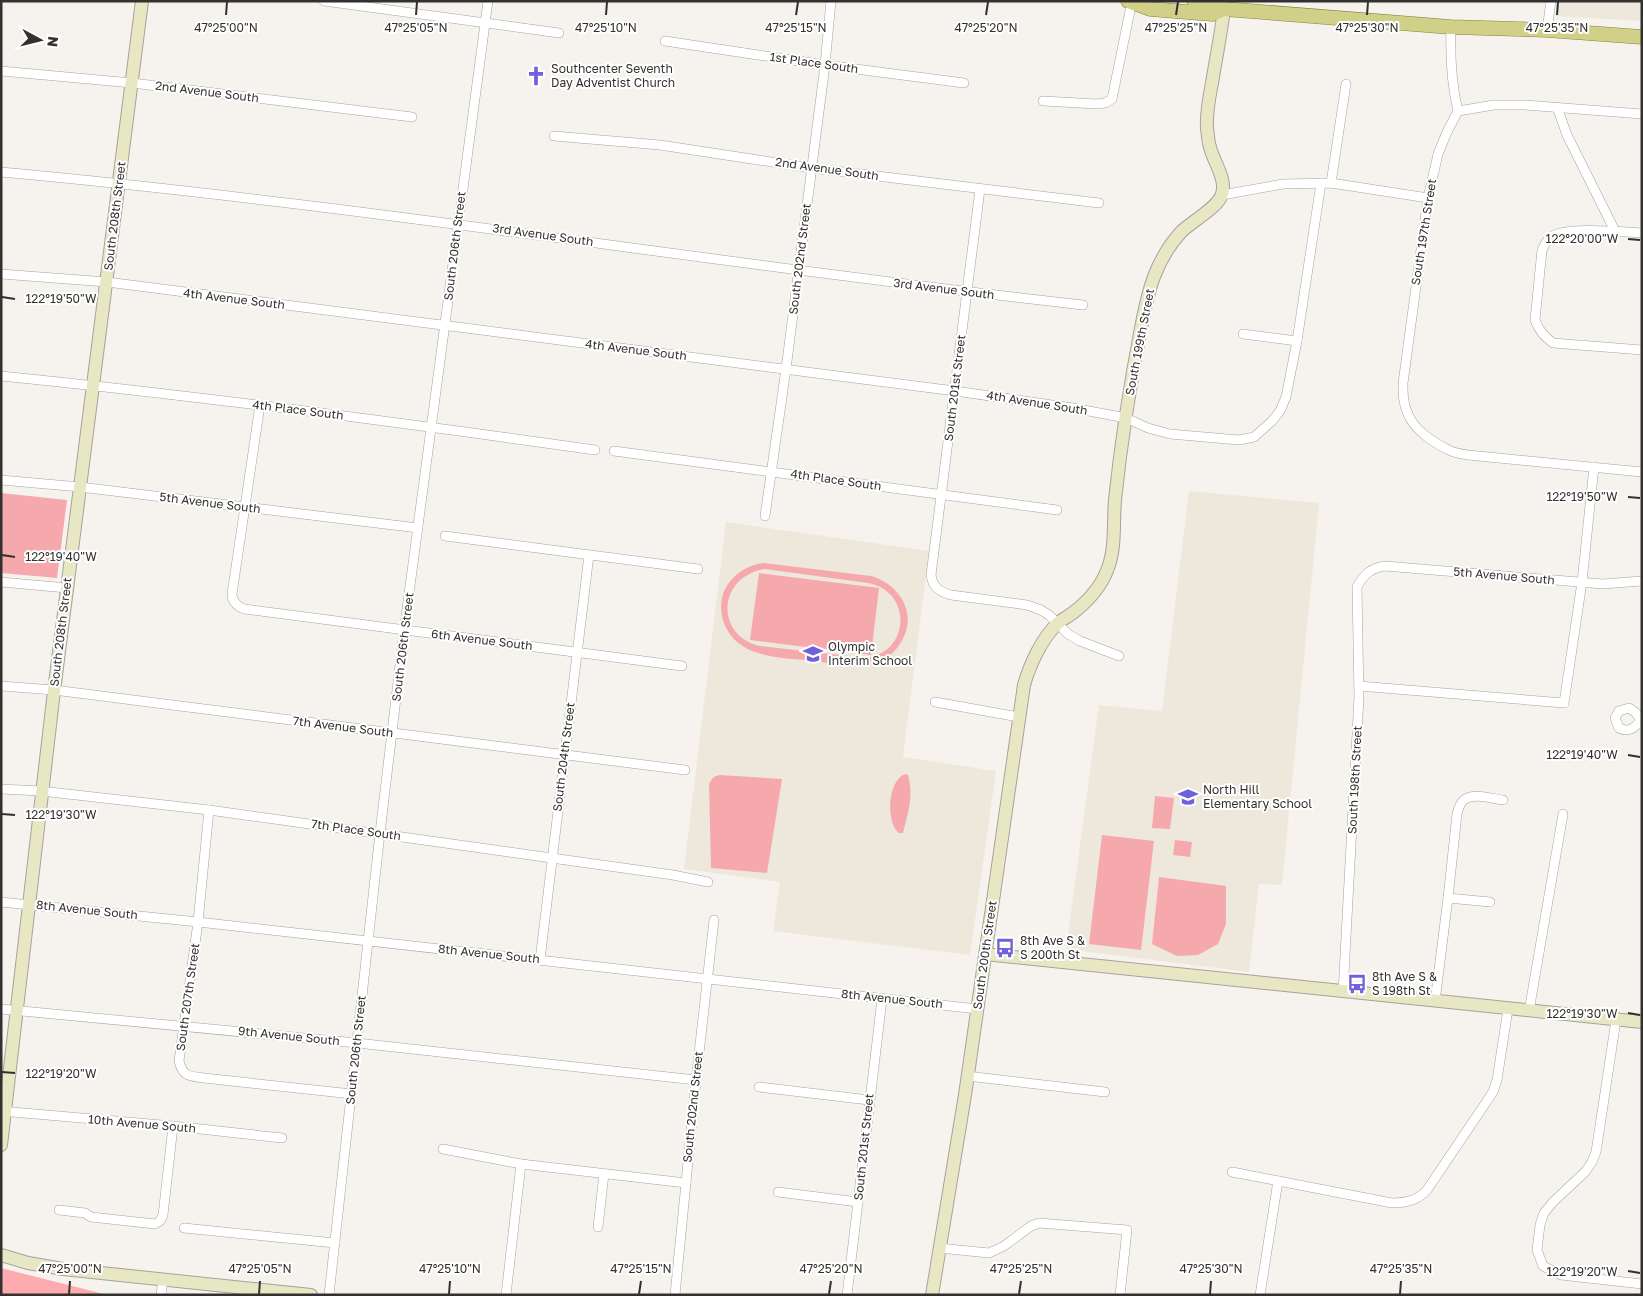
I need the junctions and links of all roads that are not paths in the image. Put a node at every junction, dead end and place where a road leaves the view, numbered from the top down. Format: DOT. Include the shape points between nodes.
graph roads {
  1 [pos="142,1"];
  2 [pos="324,1"];
  3 [pos="488,1"];
  4 [pos="831,1"];
  5 [pos="1128,1"];
  6 [pos="1133,1"];
  7 [pos="1194,1"];
  8 [pos="1550,1"];
  9 [pos="1224,9"];
  10 [pos="485,22"];
  11 [pos="1451,27"];
  12 [pos="1547,30"];
  13 [pos="560,33"];
  14 [pos="1642,37"];
  15 [pos="665,41"];
  16 [pos="825,65"];
  17 [pos="1,71"];
  18 [pos="132,83"];
  19 [pos="964,83"];
  20 [pos="1346,84"];
  21 [pos="1043,101"];
  22 [pos="1557,107"];
  23 [pos="1458,111"];
  24 [pos="1642,114"];
  25 [pos="412,117"];
  26 [pos="554,136"];
  27 [pos="811,168"];
  28 [pos="1,172"];
  29 [pos="1332,182"];
  30 [pos="119,183"];
  31 [pos="1320,183"];
  32 [pos="980,189"];
  33 [pos="1222,195"];
  34 [pos="1428,198"];
  35 [pos="1099,203"];
  36 [pos="458,224"];
  37 [pos="1615,231"];
  38 [pos="1642,233"];
  39 [pos="798,270"];
  40 [pos="1,274"];
  41 [pos="107,282"];
  42 [pos="967,292"];
  43 [pos="1083,305"];
  44 [pos="445,326"];
  45 [pos="1243,334"];
  46 [pos="1297,341"];
  47 [pos="1642,350"];
  48 [pos="786,369"];
  49 [pos="1,376"];
  50 [pos="93,386"];
  51 [pos="955,391"];
  52 [pos="260,405"];
  53 [pos="1126,418"];
  54 [pos="432,427"];
  55 [pos="595,450"];
  56 [pos="614,451"];
  57 [pos="1594,467"];
  58 [pos="771,471"];
  59 [pos="1642,472"];
  60 [pos="1,480"];
  61 [pos="80,487"];
  62 [pos="942,495"];
  63 [pos="245,508"];
  64 [pos="1057,510"];
  65 [pos="765,516"];
  66 [pos="418,528"];
  67 [pos="446,536"];
  68 [pos="589,554"];
  69 [pos="698,569"];
  70 [pos="1368,572"];
  71 [pos="1642,581"];
  72 [pos="1,582"];
  73 [pos="1582,582"];
  74 [pos="66,588"];
  75 [pos="1058,624"];
  76 [pos="404,630"];
  77 [pos="577,652"];
  78 [pos="1119,656"];
  79 [pos="682,666"];
  80 [pos="1,686"];
  81 [pos="1359,686"];
  82 [pos="54,690"];
  83 [pos="935,702"];
  84 [pos="1020,717"];
  85 [pos="392,733"];
  86 [pos="564,755"];
  87 [pos="685,770"];
  88 [pos="1,788"];
  89 [pos="41,791"];
  90 [pos="1503,800"];
  91 [pos="209,810"];
  92 [pos="1563,814"];
  93 [pos="380,833"];
  94 [pos="552,858"];
  95 [pos="708,882"];
  96 [pos="1448,898"];
  97 [pos="1,902"];
  98 [pos="1490,902"];
  99 [pos="28,904"];
  100 [pos="714,920"];
  101 [pos="198,922"];
  102 [pos="368,941"];
  103 [pos="985,954"];
  104 [pos="540,960"];
  105 [pos="707,978"];
  106 [pos="1343,992"];
  107 [pos="882,999"];
  108 [pos="1435,1001"];
  109 [pos="1,1009"];
  110 [pos="977,1009"];
  111 [pos="1508,1009"];
  112 [pos="16,1010"];
  113 [pos="1529,1011"];
  114 [pos="1616,1020"];
  115 [pos="1642,1022"];
  116 [pos="183,1026"];
  117 [pos="357,1043"];
  118 [pos="967,1076"];
  119 [pos="696,1080"];
  120 [pos="759,1087"];
  121 [pos="1105,1092"];
  122 [pos="352,1094"];
  123 [pos="869,1100"];
  124 [pos="3,1111"];
  125 [pos="173,1126"];
  126 [pos="282,1138"];
  127 [pos="1,1145"];
  128 [pos="443,1149"];
  129 [pos="521,1164"];
  130 [pos="1232,1172"];
  131 [pos="604,1174"];
  132 [pos="1278,1181"];
  133 [pos="686,1183"];
  134 [pos="778,1192"];
  135 [pos="858,1202"];
  136 [pos="59,1210"];
  137 [pos="598,1227"];
  138 [pos="184,1228"];
  139 [pos="335,1243"];
  140 [pos="939,1248"];
  141 [pos="1,1255"];
  142 [pos="163,1279"];
  143 [pos="1642,1284"];
  144 [pos="161,1295"];
  145 [pos="311,1295"];
  146 [pos="329,1295"];
  147 [pos="506,1295"];
  148 [pos="674,1295"];
  149 [pos="847,1295"];
  150 [pos="932,1295"];
  151 [pos="1120,1295"];
  152 [pos="1260,1295"];
  1 -- 18 [label="street, South 208th Street"];
  2 -- 10 [label="street"];
  3 -- 10 [label="street, South 206th Street"];
  4 -- 16 [label="street, South 202nd Street"];
  5 -- 6 [label="main road"];
  6 -- 9 [label="main road" via="1150,10 1212,14"];
  6 -- 21 [label="street" via="1112,99 1097,104"];
  7 -- 9 [label="main road" via="1213,3"];
  8 -- 12 [label="street"];
  9 -- 11 [label="main road"];
  9 -- 33 [label="street" via="1207,126 1222,181"];
  10 -- 13 [label="street"];
  10 -- 36 [label="street, South 206th Street"];
  11 -- 12 [label="main road"];
  11 -- 23 [label="street" via="1452,88"];
  12 -- 14 [label="main road"];
  15 -- 16 [label="street, 1st Place South"];
  16 -- 19 [label="street, 1st Place South"];
  16 -- 27 [label="street, South 202nd Street"];
  17 -- 18 [label="street, 2nd Avenue South"];
  18 -- 25 [label="street, 2nd Avenue South"];
  18 -- 30 [label="street, South 208th Street"];
  20 -- 29 [label="street"];
  22 -- 23 [label="street" via="1494,105"];
  22 -- 24 [label="street"];
  22 -- 37 [label="street" via="1567,135"];
  23 -- 34 [label="street, South 197th Street" via="1438,154"];
  26 -- 27 [label="street, 2nd Avenue South" via="660,145"];
  27 -- 32 [label="street, 2nd Avenue South"];
  27 -- 39 [label="street, South 202nd Street"];
  28 -- 30 [label="street, 3rd Avenue South"];
  29 -- 31 [label="street"];
  29 -- 34 [label="street"];
  30 -- 36 [label="street, 3rd Avenue South"];
  30 -- 41 [label="street, South 208th Street"];
  31 -- 33 [label="street" via="1276,185"];
  31 -- 46 [label="street"];
  32 -- 35 [label="street, 2nd Avenue South"];
  32 -- 42 [label="street, South 201st Street"];
  33 -- 53 [label="street, South 199th Street" via="1182,231 1155,271 1141,328"];
  34 -- 57 [label="street, South 197th Street" via="1403,383 1408,414 1426,435 1450,451"];
  36 -- 39 [label="street, 3rd Avenue South"];
  36 -- 44 [label="street, South 206th Street"];
  37 -- 38 [label="street"];
  37 -- 47 [label="street" via="1574,231 1552,235 1547,240 1542,250 1536,310 1538,329 1554,343"];
  39 -- 42 [label="street, 3rd Avenue South"];
  39 -- 48 [label="street, South 202nd Street"];
  40 -- 41 [label="street, 4th Avenue South"];
  41 -- 44 [label="street, 4th Avenue South"];
  41 -- 50 [label="street, South 208th Street"];
  42 -- 43 [label="street, 3rd Avenue South"];
  42 -- 51 [label="street, South 201st Street"];
  44 -- 48 [label="street, 4th Avenue South"];
  44 -- 54 [label="street, South 206th Street"];
  45 -- 46 [label="street"];
  46 -- 53 [label="street, 4th Avenue South" via="1286,397 1280,411 1254,437 1239,440 1170,434"];
  48 -- 51 [label="street, 4th Avenue South"];
  48 -- 58 [label="street, South 202nd Street"];
  49 -- 50 [label="street, 4th Place South"];
  50 -- 52 [label="street, 4th Place South"];
  50 -- 61 [label="street, South 208th Street"];
  51 -- 53 [label="street, 4th Avenue South"];
  51 -- 62 [label="street, South 201st Street"];
  52 -- 54 [label="street, 4th Place South"];
  52 -- 63 [label="street"];
  53 -- 75 [label="street, South 199th Street" via="1109,566 1091,595"];
  54 -- 55 [label="street, 4th Place South"];
  54 -- 66 [label="street, South 206th Street"];
  56 -- 58 [label="street, 4th Place South"];
  57 -- 59 [label="street"];
  57 -- 73 [label="street"];
  58 -- 62 [label="street, 4th Place South"];
  58 -- 65 [label="street, South 202nd Street"];
  60 -- 61 [label="street, 5th Avenue South"];
  61 -- 63 [label="street, 5th Avenue South"];
  61 -- 74 [label="street, South 208th Street"];
  62 -- 64 [label="street, 4th Place South"];
  62 -- 75 [label="street, South 201st Street" via="931,575 935,587 951,595 1027,605 1041,610"];
  63 -- 66 [label="street, 5th Avenue South"];
  63 -- 76 [label="street, 6th Avenue South" via="232,594 238,607"];
  66 -- 76 [label="street, South 206th Street"];
  67 -- 68 [label="street"];
  68 -- 69 [label="street"];
  68 -- 77 [label="street, South 204th Street"];
  70 -- 73 [label="street, 5th Avenue South" via="1386,566"];
  70 -- 81 [label="street, South 198th Street" via="1357,587"];
  71 -- 73 [label="street, 5th Avenue South"];
  72 -- 74 [label="street"];
  73 -- 81 [label="street" via="1564,703"];
  74 -- 82 [label="street, South 208th Street"];
  75 -- 78 [label="street" via="1080,641"];
  75 -- 84 [label="street, South 200th Street" via="1045,640 1028,672"];
  76 -- 77 [label="street, 6th Avenue South"];
  76 -- 85 [label="street, South 206th Street"];
  77 -- 79 [label="street, 6th Avenue South"];
  77 -- 86 [label="street, South 204th Street"];
  80 -- 82 [label="street, 7th Avenue South"];
  81 -- 106 [label="street, South 198th Street"];
  82 -- 85 [label="street, 7th Avenue South"];
  82 -- 89 [label="street, South 208th Street"];
  83 -- 84 [label="street"];
  84 -- 103 [label="street, South 200th Street"];
  85 -- 86 [label="street, 7th Avenue South"];
  85 -- 93 [label="street, South 206th Street"];
  86 -- 87 [label="street, 7th Avenue South"];
  86 -- 94 [label="street, South 204th Street"];
  88 -- 89 [label="street, 7th Place South"];
  89 -- 91 [label="street, 7th Place South"];
  89 -- 99 [label="street, South 208th Street"];
  90 -- 96 [label="street" via="1477,796 1464,800 1457,814"];
  91 -- 93 [label="street, 7th Place South"];
  91 -- 101 [label="street, South 207th Street"];
  92 -- 113 [label="street"];
  93 -- 94 [label="street, 7th Place South"];
  93 -- 102 [label="street, South 206th Street"];
  94 -- 95 [label="street, 7th Place South"];
  94 -- 104 [label="street, South 204th Street"];
  96 -- 98 [label="street"];
  96 -- 108 [label="street"];
  97 -- 99 [label="street, 8th Avenue South"];
  99 -- 101 [label="street, 8th Avenue South"];
  99 -- 112 [label="street, South 208th Street"];
  100 -- 105 [label="street, South 202nd Street"];
  101 -- 102 [label="street, 8th Avenue South"];
  101 -- 116 [label="street, South 207th Street"];
  102 -- 104 [label="street, 8th Avenue South"];
  102 -- 117 [label="street, South 206th Street"];
  103 -- 106 [label="street"];
  103 -- 110 [label="street, South 200th Street"];
  104 -- 105 [label="street, 8th Avenue South"];
  105 -- 107 [label="street, 8th Avenue South"];
  105 -- 119 [label="street, South 202nd Street"];
  106 -- 108 [label="street"];
  107 -- 110 [label="street, 8th Avenue South"];
  107 -- 123 [label="street, South 201st Street"];
  108 -- 111 [label="street"];
  109 -- 112 [label="street, 9th Avenue South"];
  110 -- 118 [label="street, South 200th Street"];
  111 -- 113 [label="street"];
  111 -- 132 [label="street" via="1493,1092 1421,1197 1392,1202"];
  112 -- 116 [label="street, 9th Avenue South"];
  112 -- 124 [label="street, South 208th Street"];
  113 -- 114 [label="street"];
  114 -- 115 [label="street"];
  114 -- 143 [label="street" via="1596,1152 1585,1172 1544,1213 1537,1250 1543,1266 1561,1274"];
  116 -- 117 [label="street, 9th Avenue South"];
  116 -- 122 [label="street, South 207th Street" via="179,1061 186,1075"];
  117 -- 119 [label="street, 9th Avenue South"];
  117 -- 122 [label="street, South 206th Street"];
  118 -- 121 [label="street"];
  118 -- 140 [label="street, South 200th Street"];
  119 -- 133 [label="street, South 202nd Street"];
  120 -- 123 [label="street"];
  122 -- 139 [label="street, South 206th Street"];
  123 -- 135 [label="street, South 201st Street"];
  124 -- 125 [label="street, 10th Avenue South"];
  124 -- 127 [label="street, South 208th Street"];
  125 -- 126 [label="street, 10th Avenue South"];
  125 -- 136 [label="street" via="160,1221 155,1224 91,1218 85,1213"];
  128 -- 129 [label="street"];
  129 -- 131 [label="street"];
  129 -- 147 [label="street"];
  130 -- 132 [label="street"];
  131 -- 133 [label="street"];
  131 -- 137 [label="street"];
  132 -- 152 [label="street"];
  133 -- 148 [label="street, South 202nd Street"];
  134 -- 135 [label="street"];
  135 -- 149 [label="street, South 201st Street"];
  138 -- 139 [label="street"];
  139 -- 146 [label="street, South 206th Street"];
  140 -- 150 [label="street, South 200th Street"];
  140 -- 151 [label="street" via="989,1253 1039,1223 1127,1230"];
  141 -- 142 [label="street" via="28,1264"];
  142 -- 144 [label="street"];
  142 -- 145 [label="street"];
}
